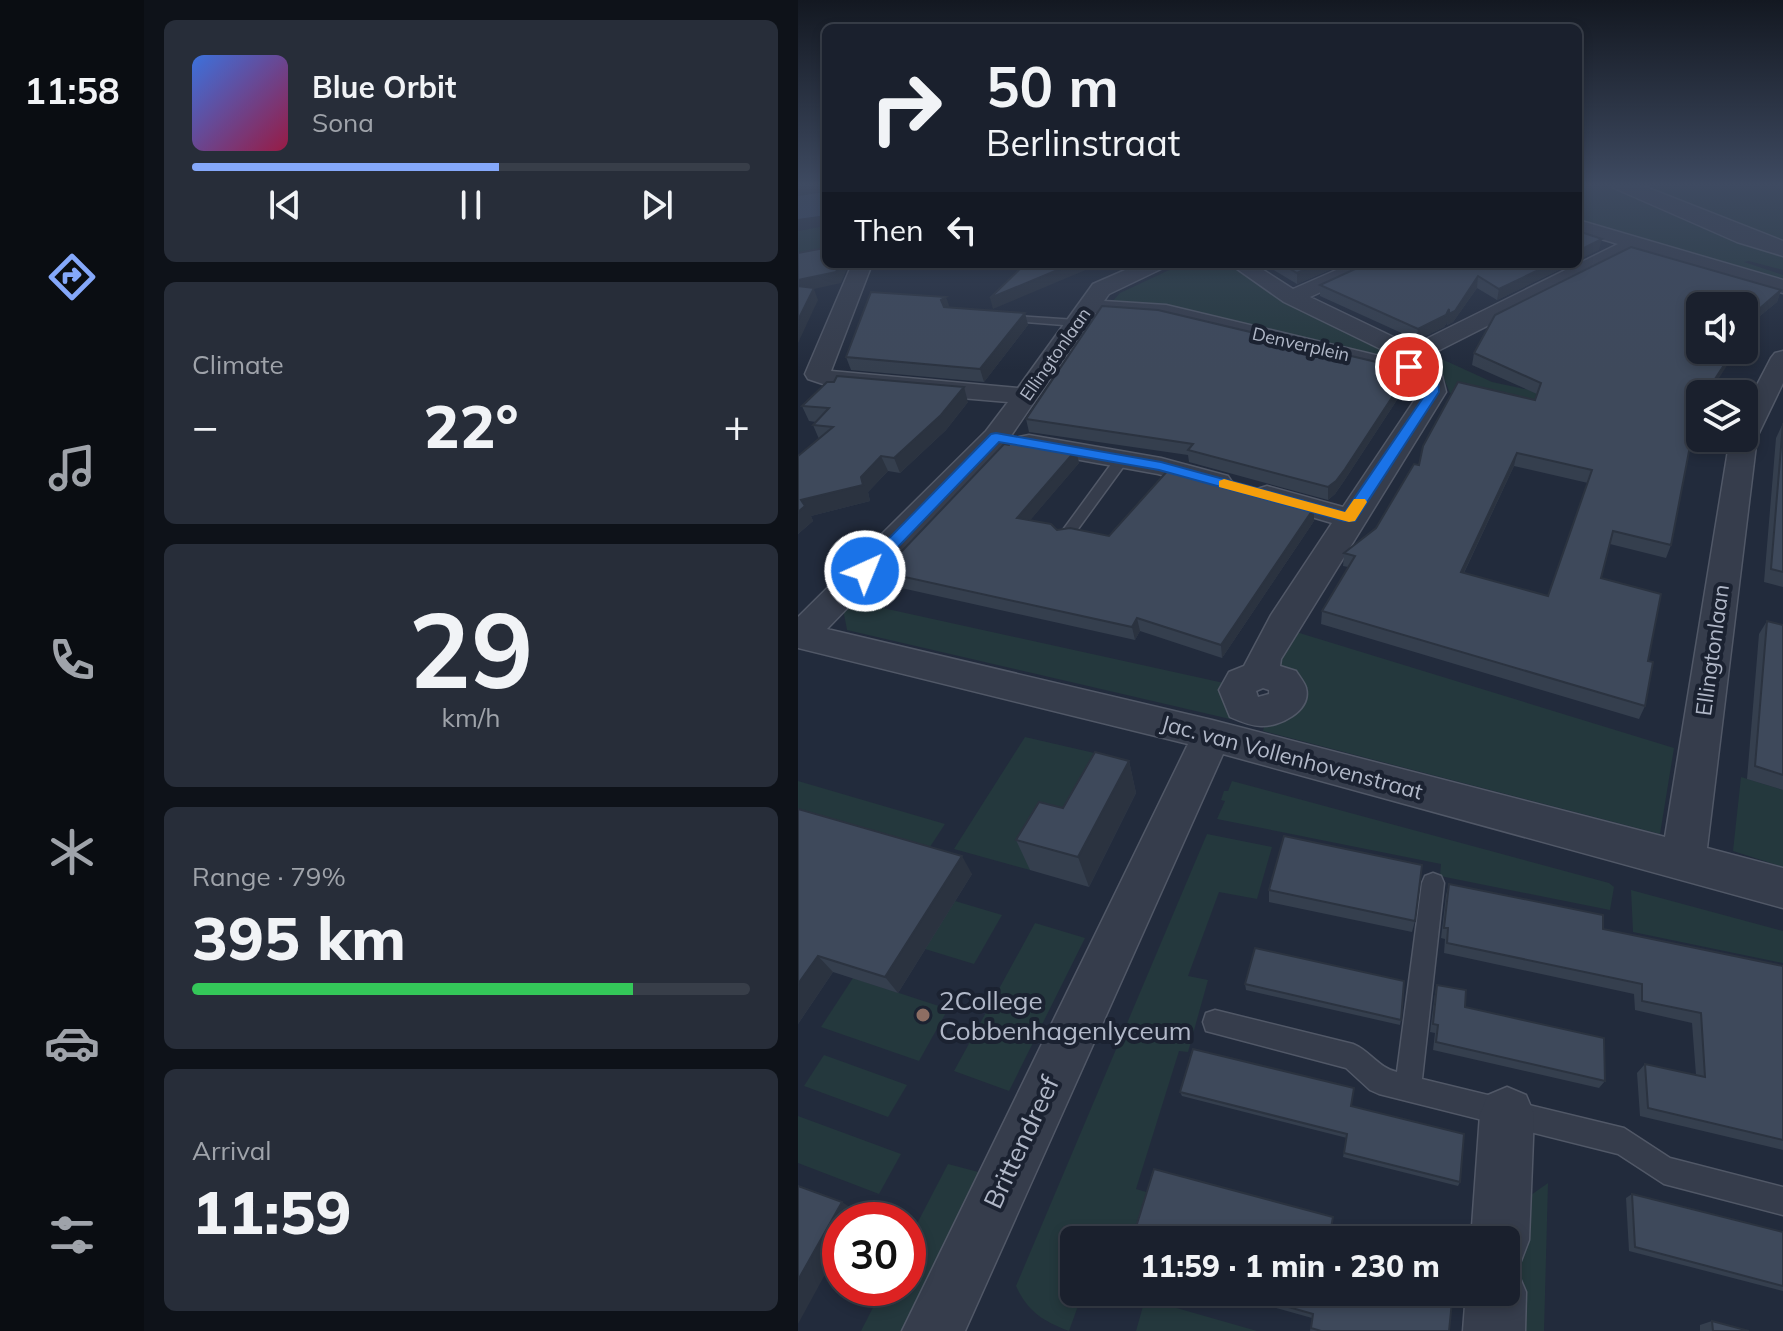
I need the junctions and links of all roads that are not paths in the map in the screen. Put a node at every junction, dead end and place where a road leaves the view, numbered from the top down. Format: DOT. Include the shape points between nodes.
graph roads {
  1 [pos="1630,246"];
  2 [pos="1641,246"];
  3 [pos="860,268"];
  4 [pos="1147,268"];
  5 [pos="1246,268"];
  6 [pos="1358,268"];
  7 [pos="1783,287"];
  8 [pos="1292,297"];
  9 [pos="1082,314"];
  10 [pos="983,316"];
  11 [pos="1783,358"];
  12 [pos="1408,359"];
  13 [pos="1026,396"];
  14 [pos="1758,409"];
  15 [pos="996,437"];
  16 [pos="1742,452"];
  17 [pos="1122,459"];
  18 [pos="1349,518"];
  19 [pos="1065,537"];
  20 [pos="799,635"];
  21 [pos="1261,674"];
  22 [pos="1212,735"];
  23 [pos="1683,863"];
  24 [pos="1433,883"];
  25 [pos="1783,888"];
  26 [pos="1215,1022"];
  27 [pos="1408,1088"];
  28 [pos="1507,1114"];
  29 [pos="1783,1201"];
  30 [pos="1501,1226"];
  31 [pos="1495,1306"];
  32 [pos="933,1331"];
  33 [pos="1494,1331"];
  1 -- 12 [label="street"];
  2 -- 7 [label="street"];
  3 -- 13 [label="street" via="817,374 822,379"];
  4 -- 9 [label="street, Ellingtonlaan" via="1101,289"];
  5 -- 8 [label="street, Denverplein"];
  6 -- 8 [label="street"];
  8 -- 12 [label="street, Denverplein"];
  9 -- 10 [label="lane"];
  9 -- 12 [label="street, Denverplein" via="1166,312 1388,365"];
  9 -- 13 [label="street, Ellingtonlaan"];
  11 -- 14 [label="street, Ellingtonlaan"];
  12 -- 18 [label="street" via="1433,381 1433,392"];
  13 -- 15 [label="street, Ellingtonlaan"];
  15 -- 17 [label="street"];
  15 -- 20 [label="street, Ellingtonlaan"];
  16 -- 23 [label="street, Ellingtonlaan"];
  17 -- 18 [label="street"];
  17 -- 19 [label="lane"];
  18 -- 21 [label="street" via="1263,659"];
  20 -- 22 [label="street, Jac. van Vollenhovenstraat"];
  22 -- 23 [label="street, Jac. van Vollenhovenstraat"];
  22 -- 32 [label="street, Brittendreef"];
  23 -- 25 [label="street, Jac. van Vollenhovenstraat"];
  24 -- 27 [label="lane"];
  26 -- 27 [label="lane" via="1353,1057 1379,1081"];
  27 -- 28 [label="lane"];
  28 -- 29 [label="lane" via="1624,1142 1664,1170"];
  28 -- 30 [label="street"];
  31 -- 33 [label="street"];
}
